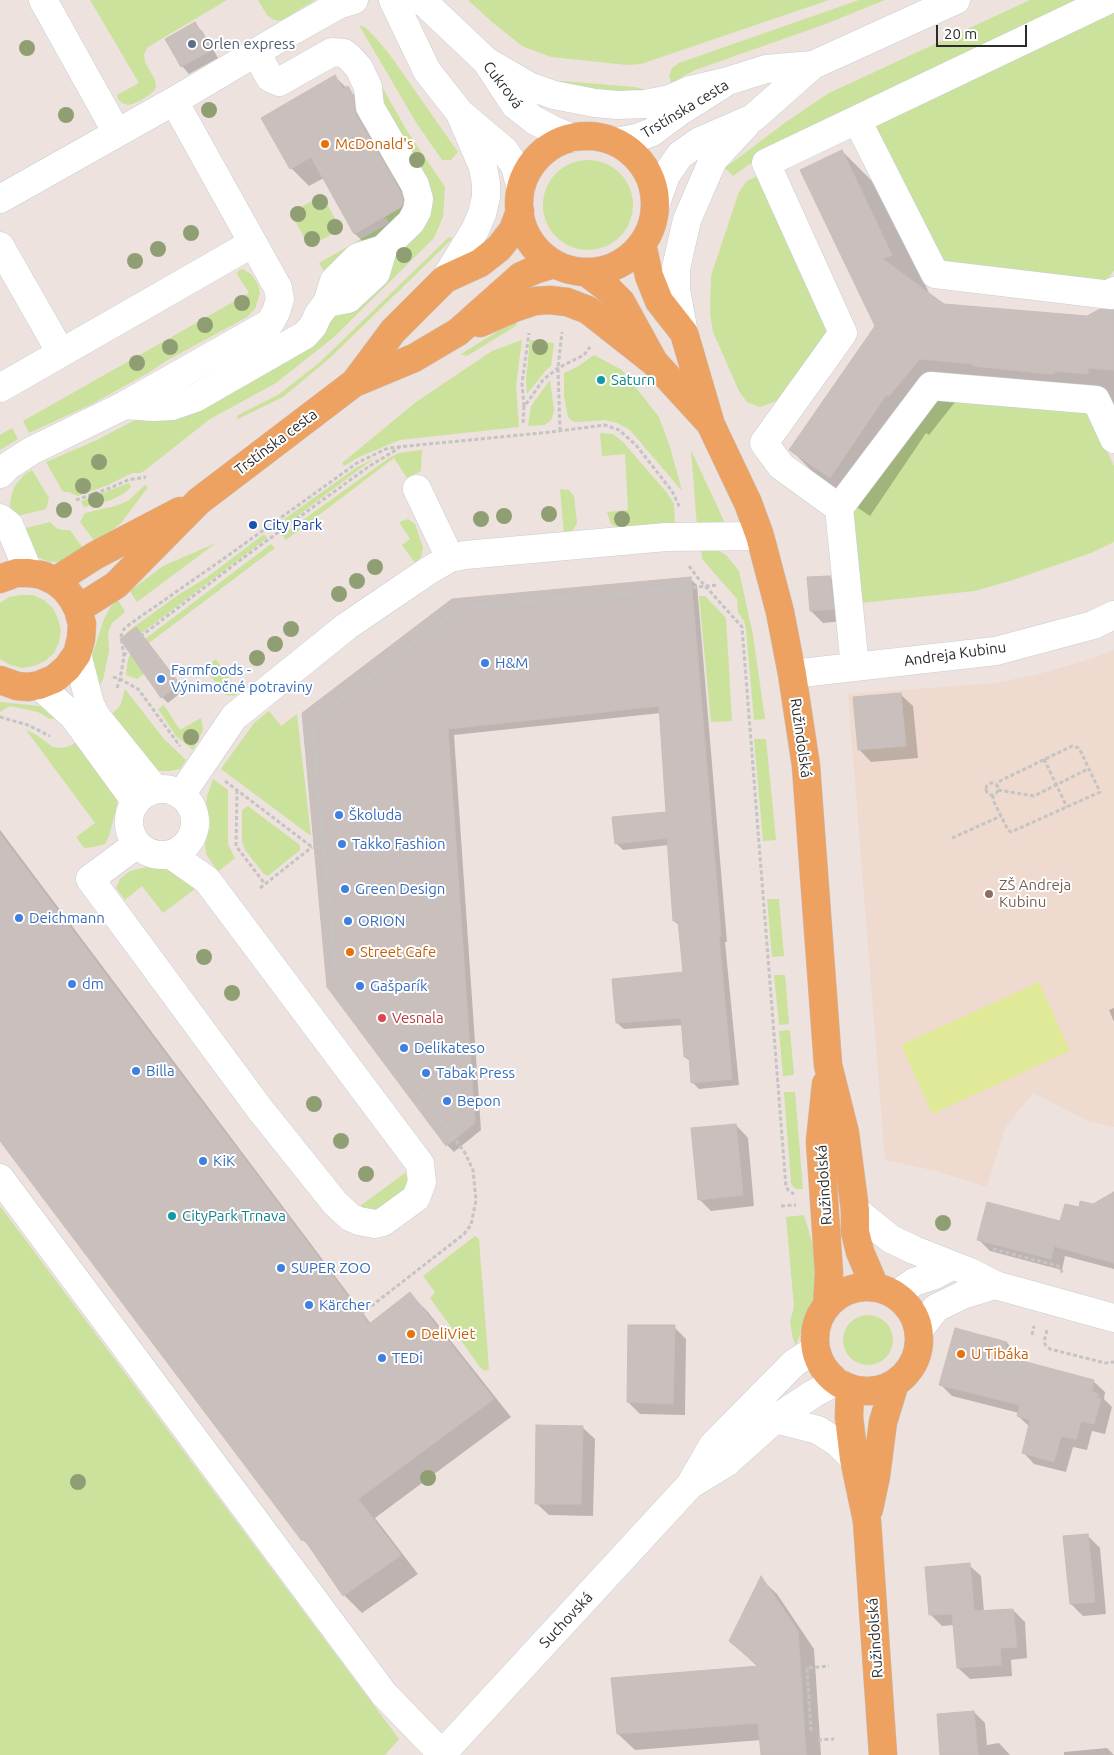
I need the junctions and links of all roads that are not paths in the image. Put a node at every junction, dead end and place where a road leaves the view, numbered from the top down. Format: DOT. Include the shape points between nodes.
graph roads {
  1 [pos="43,0"];
  2 [pos="956,0"];
  3 [pos="1108,0"];
  4 [pos="345,2"];
  5 [pos="396,2"];
  6 [pos="256,52"];
  7 [pos="486,60"];
  8 [pos="813,66"];
  9 [pos="728,81"];
  10 [pos="174,101"];
  11 [pos="460,112"];
  12 [pos="753,118"];
  13 [pos="857,120"];
  14 [pos="117,133"];
  15 [pos="573,138"];
  16 [pos="616,142"];
  17 [pos="0,199"];
  18 [pos="521,200"];
  19 [pos="656,203"];
  20 [pos="253,243"];
  21 [pos="642,244"];
  22 [pos="0,246"];
  23 [pos="554,264"];
  24 [pos="586,272"];
  25 [pos="445,279"];
  26 [pos="1114,291"];
  27 [pos="458,332"];
  28 [pos="684,333"];
  29 [pos="61,353"];
  30 [pos="654,362"];
  31 [pos="354,383"];
  32 [pos="0,388"];
  33 [pos="125,404"];
  34 [pos="711,425"];
  35 [pos="1114,439"];
  36 [pos="0,474"];
  37 [pos="417,489"];
  38 [pos="199,501"];
  39 [pos="839,508"];
  40 [pos="0,518"];
  41 [pos="760,536"];
  42 [pos="450,558"];
  43 [pos="28,573"];
  44 [pos="0,579"];
  45 [pos="55,581"];
  46 [pos="78,608"];
  47 [pos="1114,615"];
  48 [pos="77,654"];
  49 [pos="855,667"];
  50 [pos="792,674"];
  51 [pos="2,683"];
  52 [pos="39,685"];
  53 [pos="145,795"];
  54 [pos="181,795"];
  55 [pos="194,831"];
  56 [pos="137,844"];
  57 [pos="170,854"];
  58 [pos="207,880"];
  59 [pos="828,1065"];
  60 [pos="0,1178"];
  61 [pos="855,1210"];
  62 [pos="952,1266"];
  63 [pos="994,1285"];
  64 [pos="886,1291"];
  65 [pos="827,1306"];
  66 [pos="1114,1318"];
  67 [pos="918,1330"];
  68 [pos="816,1349"];
  69 [pos="895,1383"];
  70 [pos="844,1385"];
  71 [pos="775,1419"];
  72 [pos="854,1459"];
  73 [pos="690,1485"];
  74 [pos="867,1520"];
  75 [pos="442,1754"];
  76 [pos="883,1755"];
  1 -- 14 [label="street"];
  2 -- 8 [label="street, Trstínska cesta"];
  3 -- 13 [label="street"];
  4 -- 6 [label="street"];
  5 -- 7 [label="street, Cukrová" via="427,6"];
  5 -- 11 [label="street, Cukrová" via="428,71"];
  6 -- 10 [label="street"];
  6 -- 33 [label="street" via="270,78 279,82 332,52 344,53 359,68 368,86 370,107 415,185 420,199 417,211 411,222 383,249 376,273 348,298 327,304 305,335 195,398 172,406"];
  7 -- 9 [label="street" via="531,87 554,95 617,105 670,99 690,90"];
  7 -- 15 [label="street, Cukrová" via="515,105 534,120"];
  8 -- 9 [label="street, Trstínska cesta" via="766,69"];
  8 -- 12 [label="street, Trstínska cesta"];
  9 -- 16 [label="street, Trstínska cesta" via="652,132"];
  10 -- 14 [label="street"];
  10 -- 20 [label="street"];
  11 -- 18 [label="street, Cukrová" via="504,150 515,166"];
  11 -- 25 [label="street, Cukrová" via="483,167 486,197 475,230"];
  12 -- 19 [label="street, Trstínska cesta" via="700,141 680,155 666,175"];
  12 -- 28 [label="street" via="714,160 687,220 676,268 676,290"];
  13 -- 26 [label="street" via="935,274 1111,295"];
  13 -- 39 [label="street" via="766,163 843,333 764,443 781,466"];
  14 -- 17 [label="street"];
  15 -- 16 [label="main road" via="595,137"];
  15 -- 18 [label="main road" via="553,146 536,160 530,168"];
  16 -- 19 [label="main road" via="634,154 644,167 652,182"];
  18 -- 23 [label="main road" via="522,222 531,242"];
  18 -- 25 [label="main road, Trstínska cesta" via="513,230 499,248 480,263"];
  19 -- 21 [label="main road" via="652,225"];
  20 -- 29 [label="street"];
  20 -- 33 [label="street" via="278,288 280,299 270,323"];
  21 -- 24 [label="main road" via="627,260 617,265"];
  21 -- 28 [label="main road, Ružindolská" via="659,301"];
  22 -- 29 [label="street"];
  23 -- 24 [label="main road"];
  23 -- 27 [label="main road, Trstínska cesta" via="521,276"];
  24 -- 30 [label="main road, Ružindolská" via="621,302"];
  25 -- 31 [label="main road, Trstínska cesta" via="393,331"];
  27 -- 30 [label="main road" via="535,301 567,302 588,310"];
  27 -- 31 [label="main road, Trstínska cesta" via="414,358"];
  28 -- 34 [label="main road, Ružindolská"];
  29 -- 32 [label="street"];
  30 -- 34 [label="main road, Ružindolská"];
  31 -- 38 [label="main road, Trstínska cesta"];
  33 -- 36 [label="street" via="31,451"];
  34 -- 41 [label="main road, Ružindolská"];
  35 -- 39 [label="street" via="1096,400 931,386"];
  37 -- 42 [label="street"];
  38 -- 45 [label="main road, Trstínska cesta" via="96,555"];
  38 -- 46 [label="main road, Trstínska cesta" via="116,585"];
  39 -- 49 [label="street"];
  40 -- 43 [label="street" via="9,525"];
  41 -- 42 [label="street" via="674,526"];
  41 -- 50 [label="main road, Ružindolská"];
  42 -- 54 [label="street" via="347,626 239,712 228,723"];
  43 -- 44 [label="main road" via="16,573"];
  43 -- 45 [label="main road" via="42,574"];
  45 -- 46 [label="main road" via="65,588"];
  46 -- 48 [label="main road" via="82,639"];
  47 -- 49 [label="street, Andreja Kubinu" via="996,651"];
  48 -- 52 [label="main road" via="68,668"];
  48 -- 53 [label="street" via="90,704"];
  49 -- 50 [label="street, Andreja Kubinu"];
  50 -- 59 [label="main road, Ružindolská" via="806,766"];
  51 -- 52 [label="main road" via="28,687"];
  52 -- 53 [label="street" via="74,717"];
  53 -- 54 [label="street" via="169,789"];
  53 -- 56 [label="street" via="130,812 131,834"];
  54 -- 55 [label="street" via="193,811"];
  55 -- 57 [label="street" via="181,849"];
  55 -- 58 [label="street"];
  56 -- 57 [label="street" via="152,853"];
  56 -- 58 [label="street" via="90,879 259,1108 335,1203 358,1221 383,1222 416,1198 422,1182 420,1164"];
  57 -- 58 [label="street"];
  59 -- 61 [label="main road, Ružindolská" via="845,1134"];
  59 -- 65 [label="main road, Ružindolská" via="820,1141 829,1273"];
  60 -- 75 [label="street" via="384,1694"];
  61 -- 62 [label="street" via="891,1238"];
  61 -- 64 [label="main road, Ružindolská" via="855,1232 860,1252"];
  62 -- 63 [label="street"];
  62 -- 64 [label="street"];
  63 -- 66 [label="street"];
  63 -- 67 [label="street" via="936,1308"];
  64 -- 65 [label="main road" via="862,1287 848,1290"];
  64 -- 67 [label="main road" via="906,1305"];
  65 -- 68 [label="main road" via="819,1319"];
  67 -- 69 [label="main road" via="919,1342 912,1366"];
  68 -- 70 [label="main road" via="827,1373"];
  68 -- 73 [label="street, Suchovská" via="794,1363 713,1445"];
  69 -- 70 [label="main road" via="873,1391"];
  69 -- 74 [label="main road, Ružindolská" via="883,1422"];
  70 -- 71 [label="street, Suchovská" via="813,1394"];
  70 -- 72 [label="main road, Ružindolská"];
  71 -- 72 [label="street" via="818,1430"];
  71 -- 73 [label="street, Suchovská" via="726,1463"];
  72 -- 74 [label="main road, Ružindolská"];
  73 -- 75 [label="street, Suchovská"];
  74 -- 76 [label="main road, Ružindolská"];
}
